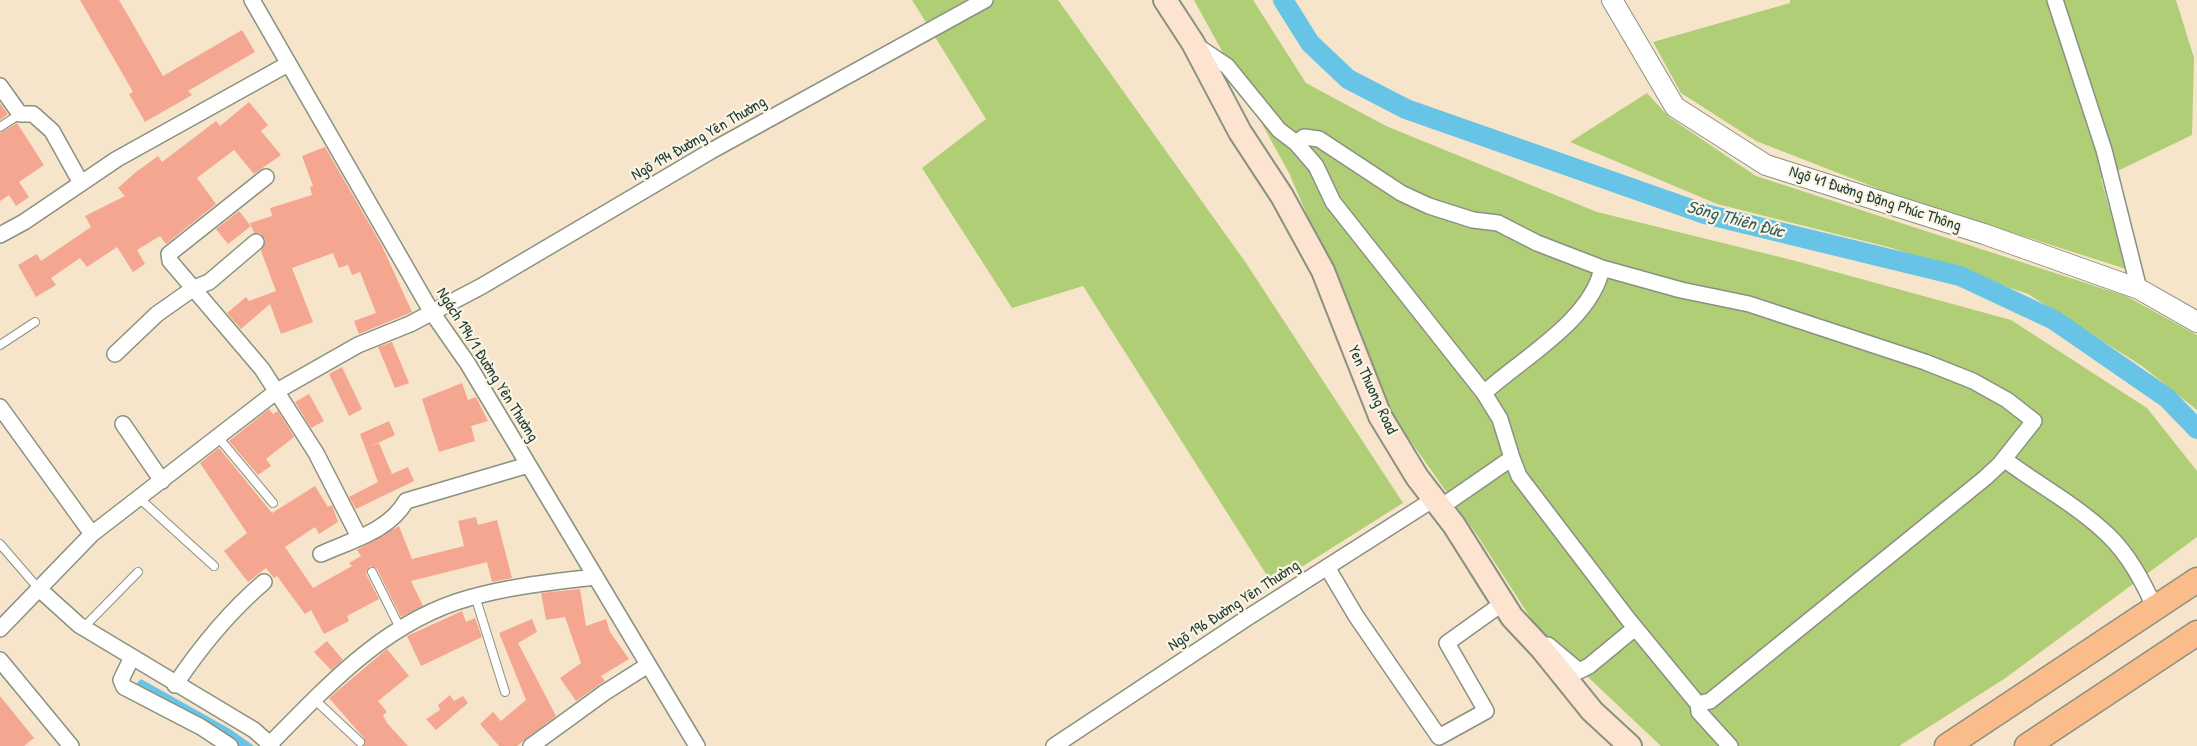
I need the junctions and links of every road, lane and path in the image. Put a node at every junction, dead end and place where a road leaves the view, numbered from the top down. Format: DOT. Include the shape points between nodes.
graph roads {
  1 [pos="252,0"];
  2 [pos="985,0"];
  3 [pos="1165,0"];
  4 [pos="1612,0"];
  5 [pos="2055,0"];
  6 [pos="1192,42"];
  7 [pos="288,64"];
  8 [pos="0,86"];
  9 [pos="20,114"];
  10 [pos="0,127"];
  11 [pos="1296,143"];
  12 [pos="266,177"];
  13 [pos="81,183"];
  14 [pos="0,235"];
  15 [pos="256,242"];
  16 [pos="1602,268"];
  17 [pos="194,288"];
  18 [pos="2139,289"];
  19 [pos="431,311"];
  20 [pos="35,322"];
  21 [pos="2197,322"];
  22 [pos="0,345"];
  23 [pos="115,354"];
  24 [pos="277,391"];
  25 [pos="1484,393"];
  26 [pos="0,407"];
  27 [pos="123,424"];
  28 [pos="218,437"];
  29 [pos="1512,458"];
  30 [pos="2004,459"];
  31 [pos="528,465"];
  32 [pos="162,481"];
  33 [pos="139,498"];
  34 [pos="273,503"];
  35 [pos="1438,503"];
  36 [pos="92,534"];
  37 [pos="359,537"];
  38 [pos="0,544"];
  39 [pos="321,554"];
  40 [pos="214,566"];
  41 [pos="1327,567"];
  42 [pos="138,572"];
  43 [pos="372,572"];
  44 [pos="595,577"];
  45 [pos="2197,580"];
  46 [pos="264,582"];
  47 [pos="38,588"];
  48 [pos="475,596"];
  49 [pos="1503,603"];
  50 [pos="2155,608"];
  51 [pos="0,628"];
  52 [pos="83,628"];
  53 [pos="400,628"];
  54 [pos="1635,628"];
  55 [pos="2197,633"];
  56 [pos="1530,636"];
  57 [pos="131,658"];
  58 [pos="0,660"];
  59 [pos="648,665"];
  60 [pos="175,685"];
  61 [pos="505,692"];
  62 [pos="314,699"];
  63 [pos="1698,704"];
  64 [pos="360,742"];
  65 [pos="271,745"];
  66 [pos="71,746"];
  67 [pos="230,746"];
  68 [pos="531,746"];
  69 [pos="697,746"];
  70 [pos="1054,746"];
  71 [pos="1630,746"];
  72 [pos="1730,746"];
  73 [pos="1947,746"];
  74 [pos="2027,746"];
  1 -- 7 [label="street, Ngách 194/1 Đường Yên Thường"];
  2 -- 19 [label="street, Ngõ 194 Đường Yên Thường" via="711,151 482,286"];
  3 -- 6 [label="main road, Yen Thuong Road"];
  4 -- 18 [label="street, Ngõ 41 Đường Đặng Phúc Thông" via="1675,106 1766,165 1984,234"];
  5 -- 18 [label="street" via="2104,150"];
  6 -- 11 [label="street" via="1227,66 1279,130"];
  6 -- 35 [label="main road, Yen Thuong Road" via="1240,132 1282,195 1323,271 1380,416 1417,477"];
  7 -- 13 [label="street" via="166,130"];
  7 -- 19 [label="street, Ngách 194/1 Đường Yên Thường"];
  8 -- 9 [label="street"];
  9 -- 10 [label="lane"];
  9 -- 13 [label="street" via="33,114 52,131"];
  11 -- 16 [label="street" via="1304,137 1319,139 1401,193 1429,206 1498,224"];
  11 -- 25 [label="street" via="1316,166 1333,202 1365,245"];
  12 -- 17 [label="street" via="169,254 170,261"];
  13 -- 14 [label="street"];
  15 -- 17 [label="street" via="209,282"];
  16 -- 25 [label="street" via="1593,296 1582,308"];
  16 -- 30 [label="street" via="1749,304 1973,381 2034,421"];
  17 -- 23 [label="street" via="157,314"];
  17 -- 24 [label="street"];
  18 -- 21 [label="street, Ngõ 41 Đường Đặng Phúc Thông"];
  19 -- 24 [label="street, Ngõ 194 Đường Yên Thường" via="358,345"];
  19 -- 31 [label="street, Ngách 194/1 Đường Yên Thường" via="468,363"];
  20 -- 22 [label="lane"];
  24 -- 28 [label="street, Ngõ 194 Đường Yên Thường"];
  24 -- 37 [label="street" via="316,453"];
  25 -- 29 [label="street" via="1500,419"];
  26 -- 36 [label="street"];
  27 -- 32 [label="street"];
  28 -- 32 [label="street, Ngõ 194 Đường Yên Thường"];
  28 -- 34 [label="lane"];
  29 -- 35 [label="street, Ngõ 196 Đường Yên Thường"];
  29 -- 54 [label="street" via="1519,476"];
  30 -- 50 [label="street" via="2109,535 2144,584"];
  30 -- 63 [label="street" via="1710,701"];
  31 -- 37 [label="street" via="406,501 398,516"];
  31 -- 44 [label="street, Ngách 194/1 Đường Yên Thường"];
  32 -- 33 [label="street, Ngõ 194 Đường Yên Thường"];
  33 -- 36 [label="street, Ngõ 194 Đường Yên Thường"];
  33 -- 40 [label="lane"];
  35 -- 41 [label="street, Ngõ 196 Đường Yên Thường"];
  35 -- 49 [label="main road, Yen Thuong Road"];
  36 -- 47 [label="street, Ngõ 194 Đường Yên Thường"];
  37 -- 39 [label="street"];
  38 -- 47 [label="lane"];
  41 -- 49 [label="street" via="1439,737 1486,711 1447,643"];
  41 -- 70 [label="street, Ngõ 196 Đường Yên Thường"];
  42 -- 52 [label="lane"];
  43 -- 53 [label="lane"];
  44 -- 48 [label="street" via="525,585"];
  44 -- 59 [label="street, Ngách 194/1 Đường Yên Thường"];
  45 -- 50 [label="main road"];
  46 -- 60 [label="street" via="234,608"];
  47 -- 51 [label="street, Ngõ 194 Đường Yên Thường"];
  47 -- 52 [label="street"];
  48 -- 53 [label="street"];
  48 -- 61 [label="lane"];
  49 -- 56 [label="main road, Yen Thuong Road"];
  50 -- 73 [label="main road"];
  52 -- 57 [label="street"];
  53 -- 62 [label="street" via="372,646"];
  54 -- 56 [label="street" via="1579,671 1540,638"];
  54 -- 63 [label="street"];
  55 -- 74 [label="main road"];
  56 -- 71 [label="main road, Yen Thuong Road" via="1592,711"];
  57 -- 60 [label="street"];
  57 -- 67 [label="street" via="121,680 124,687"];
  58 -- 66 [label="street"];
  59 -- 68 [label="street"];
  59 -- 69 [label="street, Ngách 194/1 Đường Yên Thường"];
  60 -- 65 [label="street" via="254,730"];
  62 -- 64 [label="lane"];
  62 -- 65 [label="street"];
  63 -- 72 [label="street" via="1699,712"];
}
